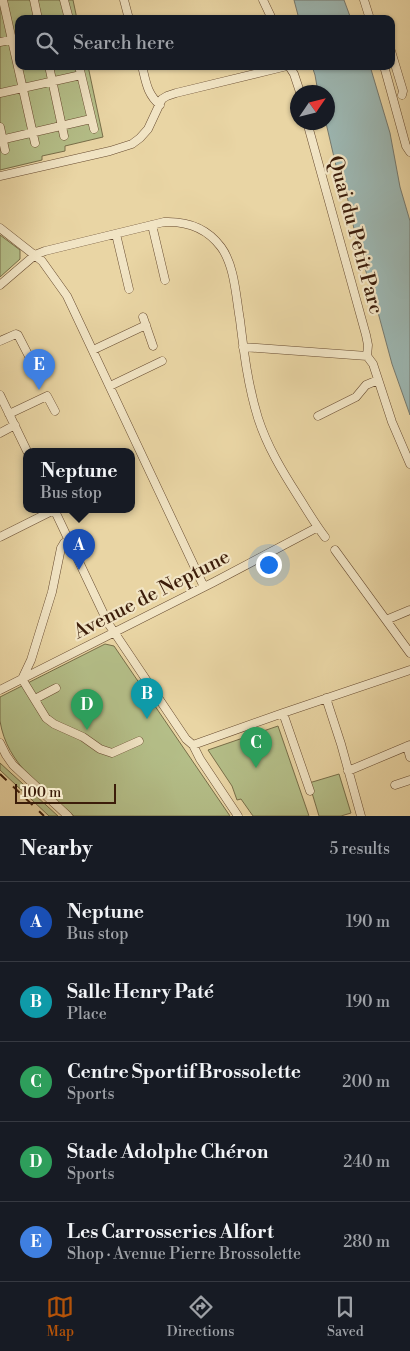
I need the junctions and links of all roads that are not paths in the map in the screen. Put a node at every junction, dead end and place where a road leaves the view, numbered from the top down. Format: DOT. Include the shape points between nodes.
graph roads {
  1 [pos="3,0"];
  2 [pos="34,0"];
  3 [pos="64,0"];
  4 [pos="124,0"];
  5 [pos="263,0"];
  6 [pos="364,0"];
  7 [pos="37,15"];
  8 [pos="68,15"];
  9 [pos="128,15"];
  10 [pos="270,15"];
  11 [pos="369,15"];
  12 [pos="15,39"];
  13 [pos="0,42"];
  14 [pos="395,64"];
  15 [pos="19,70"];
  16 [pos="49,70"];
  17 [pos="80,70"];
  18 [pos="143,70"];
  19 [pos="271,70"];
  20 [pos="291,70"];
  21 [pos="385,70"];
  22 [pos="81,75"];
  23 [pos="52,81"];
  24 [pos="298,85"];
  25 [pos="22,88"];
  26 [pos="0,93"];
  27 [pos="406,95"];
  28 [pos="393,98"];
  29 [pos="160,105"];
  30 [pos="91,119"];
  31 [pos="62,125"];
  32 [pos="0,127"];
  33 [pos="94,129"];
  34 [pos="309,130"];
  35 [pos="32,132"];
  36 [pos="64,136"];
  37 [pos="1,139"];
  38 [pos="35,143"];
  39 [pos="5,150"];
  40 [pos="410,152"];
  41 [pos="0,176"];
  42 [pos="152,225"];
  43 [pos="0,228"];
  44 [pos="116,234"];
  45 [pos="35,255"];
  46 [pos="165,280"];
  47 [pos="0,285"];
  48 [pos="130,289"];
  49 [pos="0,341"];
  50 [pos="152,346"];
  51 [pos="243,347"];
  52 [pos="93,350"];
  53 [pos="367,356"];
  54 [pos="162,361"];
  55 [pos="35,368"];
  56 [pos="378,380"];
  57 [pos="110,386"];
  58 [pos="0,395"];
  59 [pos="55,411"];
  60 [pos="9,414"];
  61 [pos="318,416"];
  62 [pos="14,425"];
  63 [pos="0,432"];
  64 [pos="26,448"];
  65 [pos="410,464"];
  66 [pos="46,513"];
  67 [pos="56,513"];
  68 [pos="318,527"];
  69 [pos="0,537"];
  70 [pos="325,537"];
  71 [pos="68,540"];
  72 [pos="335,550"];
  73 [pos="204,587"];
  74 [pos="410,610"];
  75 [pos="386,620"];
  76 [pos="114,633"];
  77 [pos="410,653"];
  78 [pos="410,670"];
  79 [pos="22,679"];
  80 [pos="56,688"];
  81 [pos="0,690"];
  82 [pos="326,698"];
  83 [pos="35,699"];
  84 [pos="283,713"];
  85 [pos="139,741"];
  86 [pos="0,743"];
  87 [pos="193,745"];
  88 [pos="408,746"];
  89 [pos="410,757"];
  90 [pos="348,771"];
  91 [pos="410,780"];
  92 [pos="395,785"];
  93 [pos="310,791"];
  94 [pos="68,816"];
  95 [pos="238,816"];
  96 [pos="361,816"];
  1 -- 12 [label="street"];
  2 -- 7 [label="street"];
  3 -- 8 [label="street"];
  4 -- 9 [label="street"];
  5 -- 10 [label="street"];
  6 -- 11 [label="street"];
  12 -- 13 [label="street"];
  14 -- 27 [label="street"];
  15 -- 25 [label="street"];
  16 -- 23 [label="street"];
  17 -- 22 [label="street"];
  18 -- 29 [label="street" via="149,93"];
  19 -- 29 [label="street" via="176,92 162,100"];
  20 -- 24 [label="street"];
  21 -- 28 [label="street"];
  22 -- 23 [label="street"];
  22 -- 30 [label="street"];
  23 -- 25 [label="street"];
  23 -- 31 [label="street"];
  25 -- 26 [label="street"];
  25 -- 35 [label="street"];
  27 -- 28 [label="street"];
  28 -- 40 [label="street"];
  29 -- 41 [label="street" via="148,129 132,144"];
  30 -- 31 [label="street"];
  30 -- 33 [label="street"];
  31 -- 35 [label="street"];
  31 -- 36 [label="street"];
  32 -- 37 [label="street"];
  34 -- 53 [label="street, Quai du Petit Parc" via="366,335"];
  35 -- 37 [label="street"];
  35 -- 38 [label="street"];
  37 -- 39 [label="street"];
  42 -- 44 [label="street"];
  42 -- 46 [label="street"];
  42 -- 51 [label="street" via="184,223 203,231 221,248 233,278"];
  43 -- 45 [label="street"];
  44 -- 45 [label="street"];
  44 -- 48 [label="street"];
  45 -- 47 [label="street"];
  45 -- 52 [label="street" via="67,296"];
  49 -- 55 [label="street" via="18,335"];
  50 -- 52 [label="street" via="144,321"];
  51 -- 53 [label="street"];
  51 -- 68 [label="street" via="252,399 268,444"];
  52 -- 57 [label="street"];
  53 -- 56 [label="street" via="374,364"];
  54 -- 57 [label="street"];
  56 -- 61 [label="street" via="366,385 356,397"];
  56 -- 65 [label="street"];
  57 -- 73 [label="street"];
  58 -- 60 [label="street"];
  59 -- 60 [label="street" via="47,396"];
  60 -- 62 [label="street"];
  62 -- 63 [label="street"];
  62 -- 64 [label="street"];
  66 -- 69 [label="street"];
  67 -- 71 [label="street"];
  68 -- 70 [label="street"];
  68 -- 73 [label="street, Avenue de Neptune"];
  71 -- 76 [label="street"];
  71 -- 79 [label="street" via="61,548 32,660"];
  72 -- 75 [label="street"];
  73 -- 76 [label="street, Avenue de Neptune"];
  74 -- 75 [label="street"];
  75 -- 77 [label="street"];
  76 -- 79 [label="street, Avenue de Neptune"];
  76 -- 87 [label="street"];
  78 -- 82 [label="street"];
  79 -- 81 [label="street, Avenue de Neptune"];
  79 -- 83 [label="street"];
  80 -- 83 [label="street"];
  82 -- 84 [label="street"];
  82 -- 90 [label="street"];
  83 -- 85 [label="street" via="46,718 100,749 112,753"];
  84 -- 87 [label="street"];
  84 -- 93 [label="street"];
  86 -- 94 [label="street" via="13,764"];
  87 -- 95 [label="street"];
  88 -- 89 [label="street"];
  88 -- 90 [label="street"];
  90 -- 96 [label="street"];
  91 -- 92 [label="street"];
}
